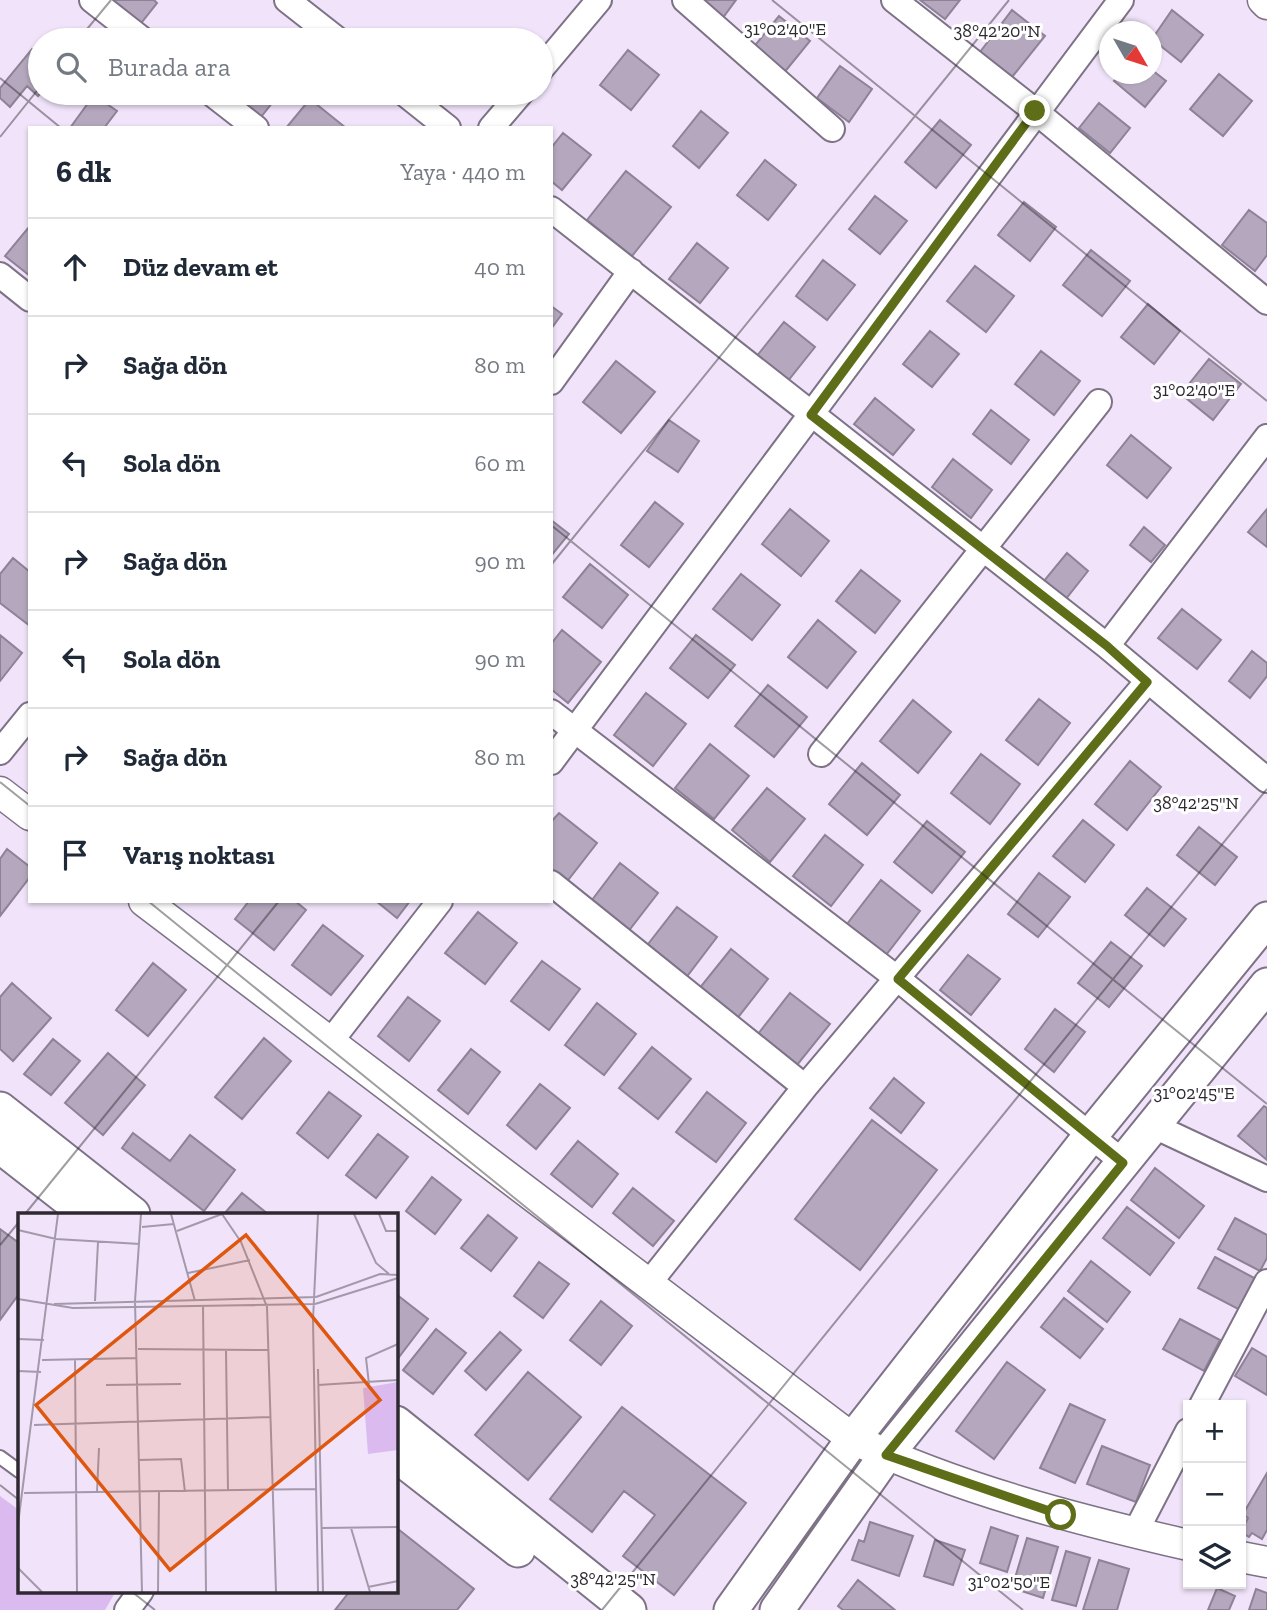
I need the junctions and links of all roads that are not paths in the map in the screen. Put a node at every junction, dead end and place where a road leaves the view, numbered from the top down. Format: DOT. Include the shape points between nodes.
graph roads {
  1 [pos="92,0"];
  2 [pos="287,0"];
  3 [pos="599,0"];
  4 [pos="685,0"];
  5 [pos="894,0"];
  6 [pos="1121,0"];
  7 [pos="1263,0"];
  8 [pos="1267,4"];
  9 [pos="128,28"];
  10 [pos="323,28"];
  11 [pos="553,55"];
  12 [pos="226,105"];
  13 [pos="419,105"];
  14 [pos="511,105"];
  15 [pos="1035,111"];
  16 [pos="253,126"];
  17 [pos="445,126"];
  18 [pos="493,126"];
  19 [pos="832,129"];
  20 [pos="553,211"];
  21 [pos="631,271"];
  22 [pos="0,275"];
  23 [pos="28,297"];
  24 [pos="1267,302"];
  25 [pos="553,379"];
  26 [pos="1099,402"];
  27 [pos="811,415"];
  28 [pos="1267,437"];
  29 [pos="984,550"];
  30 [pos="1107,646"];
  31 [pos="1147,682"];
  32 [pos="553,714"];
  33 [pos="28,717"];
  34 [pos="576,732"];
  35 [pos="0,752"];
  36 [pos="821,754"];
  37 [pos="553,760"];
  38 [pos="1267,780"];
  39 [pos="0,792"];
  40 [pos="28,813"];
  41 [pos="553,885"];
  42 [pos="147,903"];
  43 [pos="438,903"];
  44 [pos="1267,919"];
  45 [pos="898,979"];
  46 [pos="1267,985"];
  47 [pos="330,1042"];
  48 [pos="805,1087"];
  49 [pos="0,1108"];
  50 [pos="1154,1126"];
  51 [pos="1091,1135"];
  52 [pos="0,1146"];
  53 [pos="1123,1163"];
  54 [pos="1267,1179"];
  55 [pos="87,1213"];
  56 [pos="132,1213"];
  57 [pos="1267,1282"];
  58 [pos="649,1283"];
  59 [pos="1205,1400"];
  60 [pos="397,1424"];
  61 [pos="853,1439"];
  62 [pos="1183,1442"];
  63 [pos="886,1455"];
  64 [pos="397,1456"];
  65 [pos="0,1457"];
  66 [pos="18,1470"];
  67 [pos="1135,1533"];
  68 [pos="1183,1544"];
  69 [pos="1246,1559"];
  70 [pos="1267,1562"];
  71 [pos="140,1592"];
  72 [pos="127,1610"];
  73 [pos="595,1610"];
  74 [pos="629,1610"];
  75 [pos="731,1610"];
  76 [pos="777,1610"];
  1 -- 9 [label="street"];
  2 -- 10 [label="street"];
  3 -- 11 [label="street"];
  4 -- 19 [label="street"];
  5 -- 15 [label="street"];
  6 -- 15 [label="street"];
  7 -- 8 [label="street"];
  12 -- 16 [label="street"];
  13 -- 17 [label="street"];
  14 -- 18 [label="street"];
  15 -- 24 [label="street"];
  15 -- 27 [label="street"];
  20 -- 21 [label="street"];
  21 -- 25 [label="street"];
  21 -- 27 [label="street"];
  22 -- 23 [label="street"];
  26 -- 29 [label="street"];
  27 -- 29 [label="street"];
  27 -- 34 [label="street"];
  28 -- 30 [label="street"];
  29 -- 30 [label="street"];
  29 -- 36 [label="street"];
  30 -- 31 [label="street"];
  31 -- 38 [label="street"];
  31 -- 45 [label="street"];
  32 -- 34 [label="street"];
  33 -- 35 [label="street"];
  34 -- 37 [label="street"];
  34 -- 45 [label="street"];
  39 -- 40 [label="street"];
  41 -- 48 [label="street"];
  42 -- 47 [label="street"];
  43 -- 47 [label="street"];
  44 -- 51 [label="main road"];
  45 -- 48 [label="street"];
  45 -- 51 [label="street"];
  46 -- 50 [label="main road"];
  47 -- 58 [label="street"];
  48 -- 58 [label="street"];
  49 -- 56 [label="main road"];
  50 -- 53 [label="main road"];
  50 -- 54 [label="street"];
  51 -- 53 [label="street"];
  51 -- 61 [label="main road"];
  52 -- 55 [label="main road"];
  53 -- 63 [label="main road"];
  57 -- 59 [label="street"];
  58 -- 61 [label="street"];
  60 -- 74 [label="main road"];
  61 -- 63 [label="street"];
  61 -- 75 [label="main road"];
  62 -- 67 [label="street"];
  63 -- 67 [label="street" via="1061,1515"];
  63 -- 76 [label="main road"];
  64 -- 73 [label="main road"];
  65 -- 66 [label="lane"];
  67 -- 68 [label="street"];
  69 -- 70 [label="street"];
  71 -- 72 [label="street"];
}
